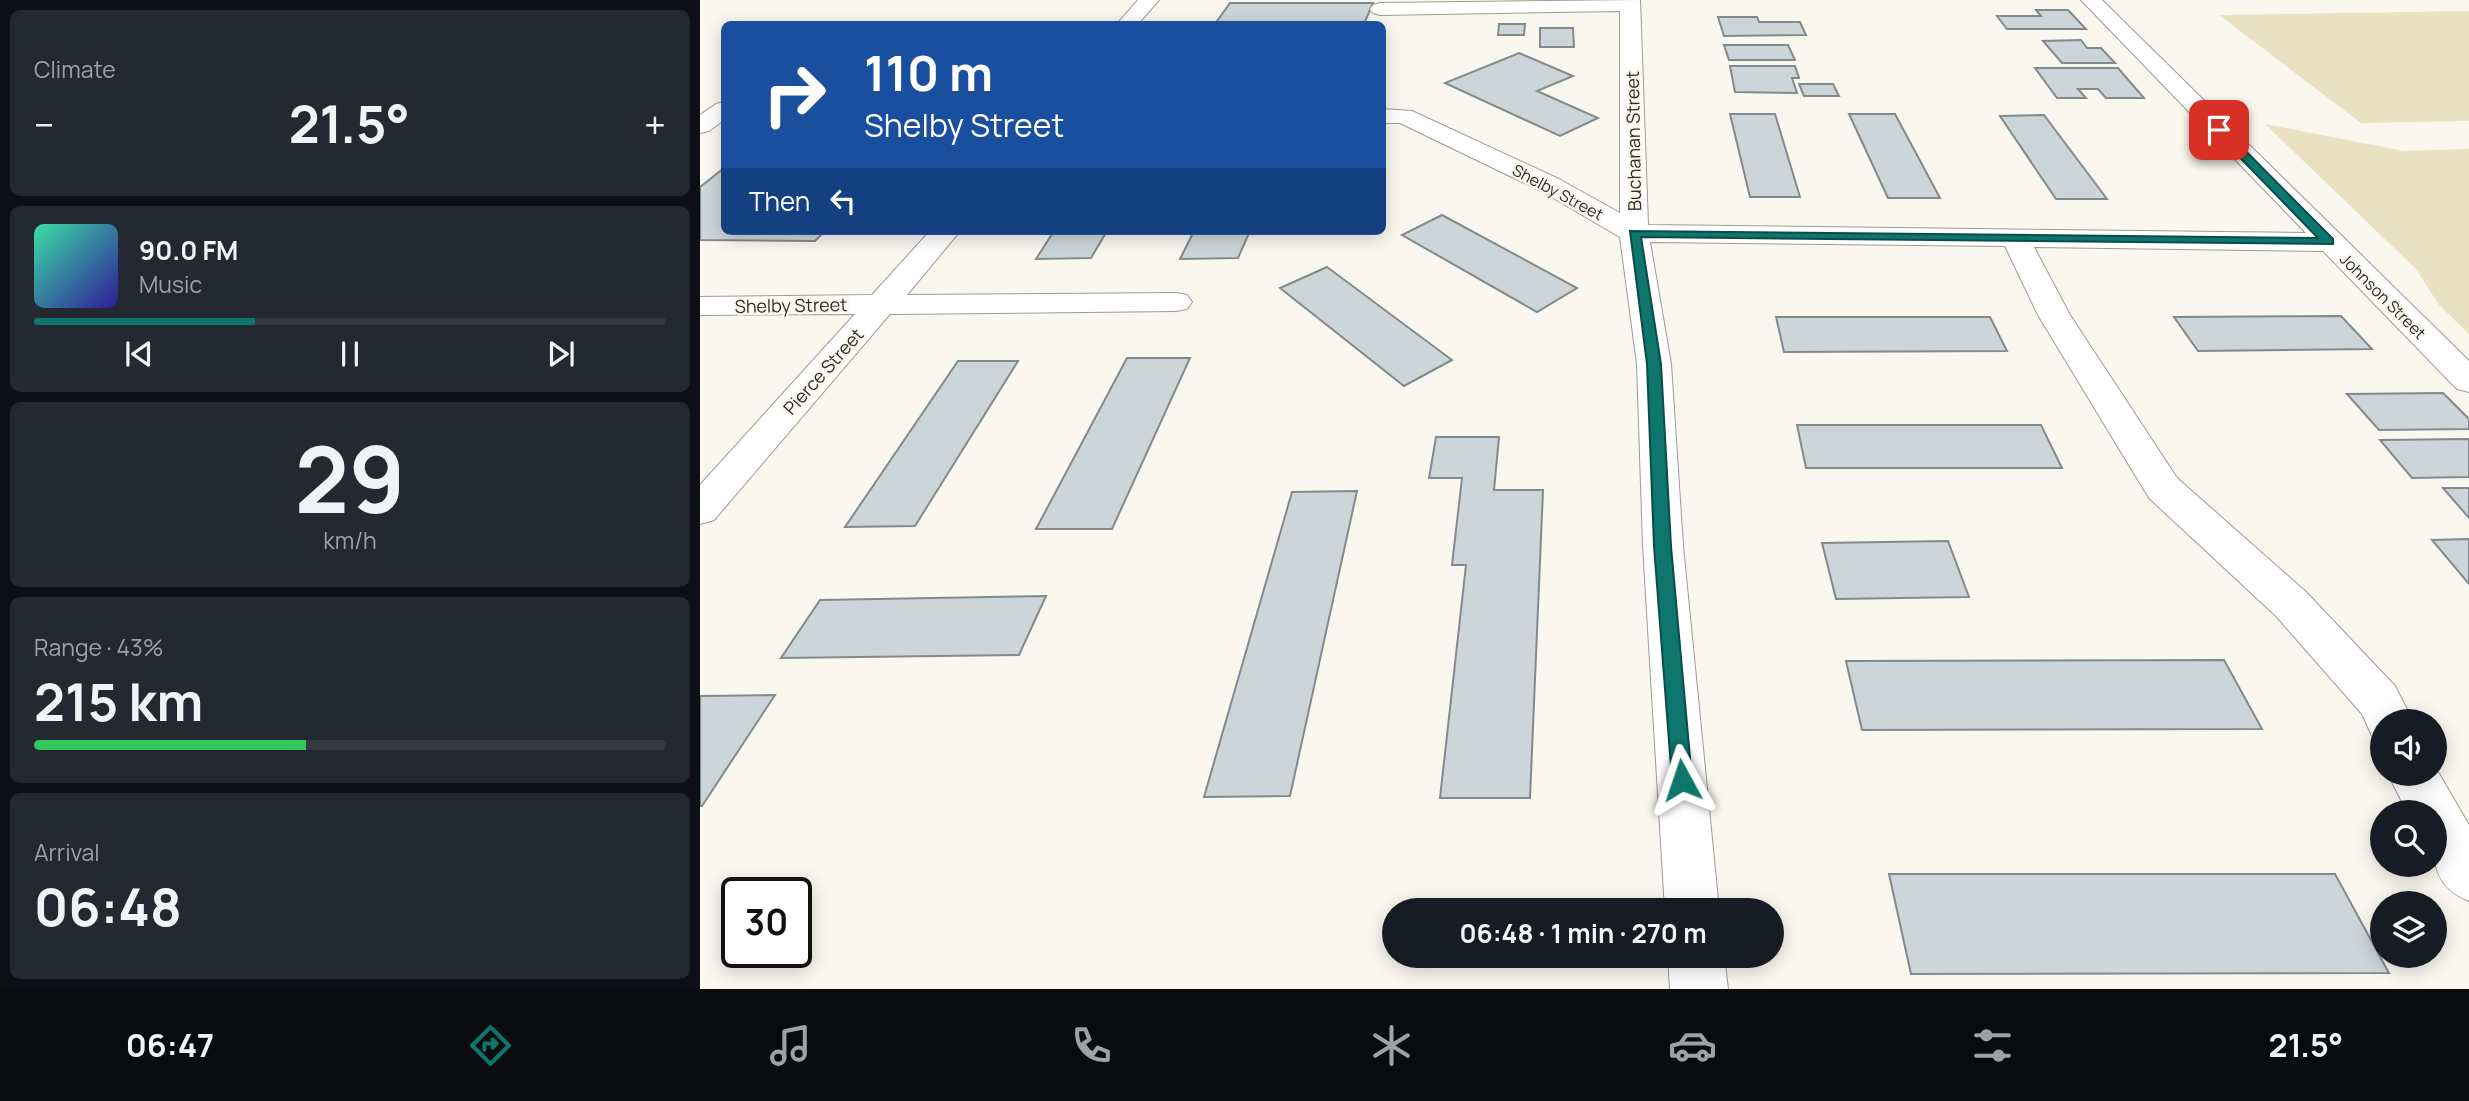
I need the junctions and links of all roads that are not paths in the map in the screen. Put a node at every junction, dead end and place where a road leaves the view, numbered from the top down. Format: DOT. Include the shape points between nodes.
graph roads {
  1 [pos="1149,0"];
  2 [pos="2091,0"];
  3 [pos="1630,3"];
  4 [pos="1380,9"];
  5 [pos="1130,21"];
  6 [pos="700,98"];
  7 [pos="721,98"];
  8 [pos="721,111"];
  9 [pos="1386,116"];
  10 [pos="700,126"];
  11 [pos="1634,233"];
  12 [pos="942,235"];
  13 [pos="2015,238"];
  14 [pos="2328,242"];
  15 [pos="1176,302"];
  16 [pos="883,303"];
  17 [pos="700,306"];
  18 [pos="2469,381"];
  19 [pos="700,510"];
  20 [pos="2383,709"];
  21 [pos="2447,836"];
  22 [pos="2469,876"];
  23 [pos="1691,898"];
  24 [pos="1697,968"];
  25 [pos="1699,989"];
  1 -- 5 [label="street"];
  2 -- 14 [label="street, Johnson Street"];
  3 -- 4 [label="street"];
  3 -- 11 [label="street, Buchanan Street"];
  6 -- 7 [label="street"];
  8 -- 10 [label="street"];
  9 -- 11 [label="street, Shelby Street" via="1405,116 1550,185"];
  11 -- 13 [label="street, Shelby Street"];
  11 -- 23 [label="street, Buchanan Street" via="1654,364 1663,546"];
  12 -- 16 [label="street, Pierce Street"];
  13 -- 14 [label="street, Shelby Street"];
  13 -- 20 [label="street" via="2054,315 2163,488 2291,604"];
  14 -- 18 [label="street, Johnson Street"];
  15 -- 16 [label="street, Shelby Street"];
  16 -- 17 [label="street, Shelby Street"];
  16 -- 19 [label="street, Pierce Street"];
  21 -- 22 [label="street"];
  24 -- 25 [label="street"];
}
